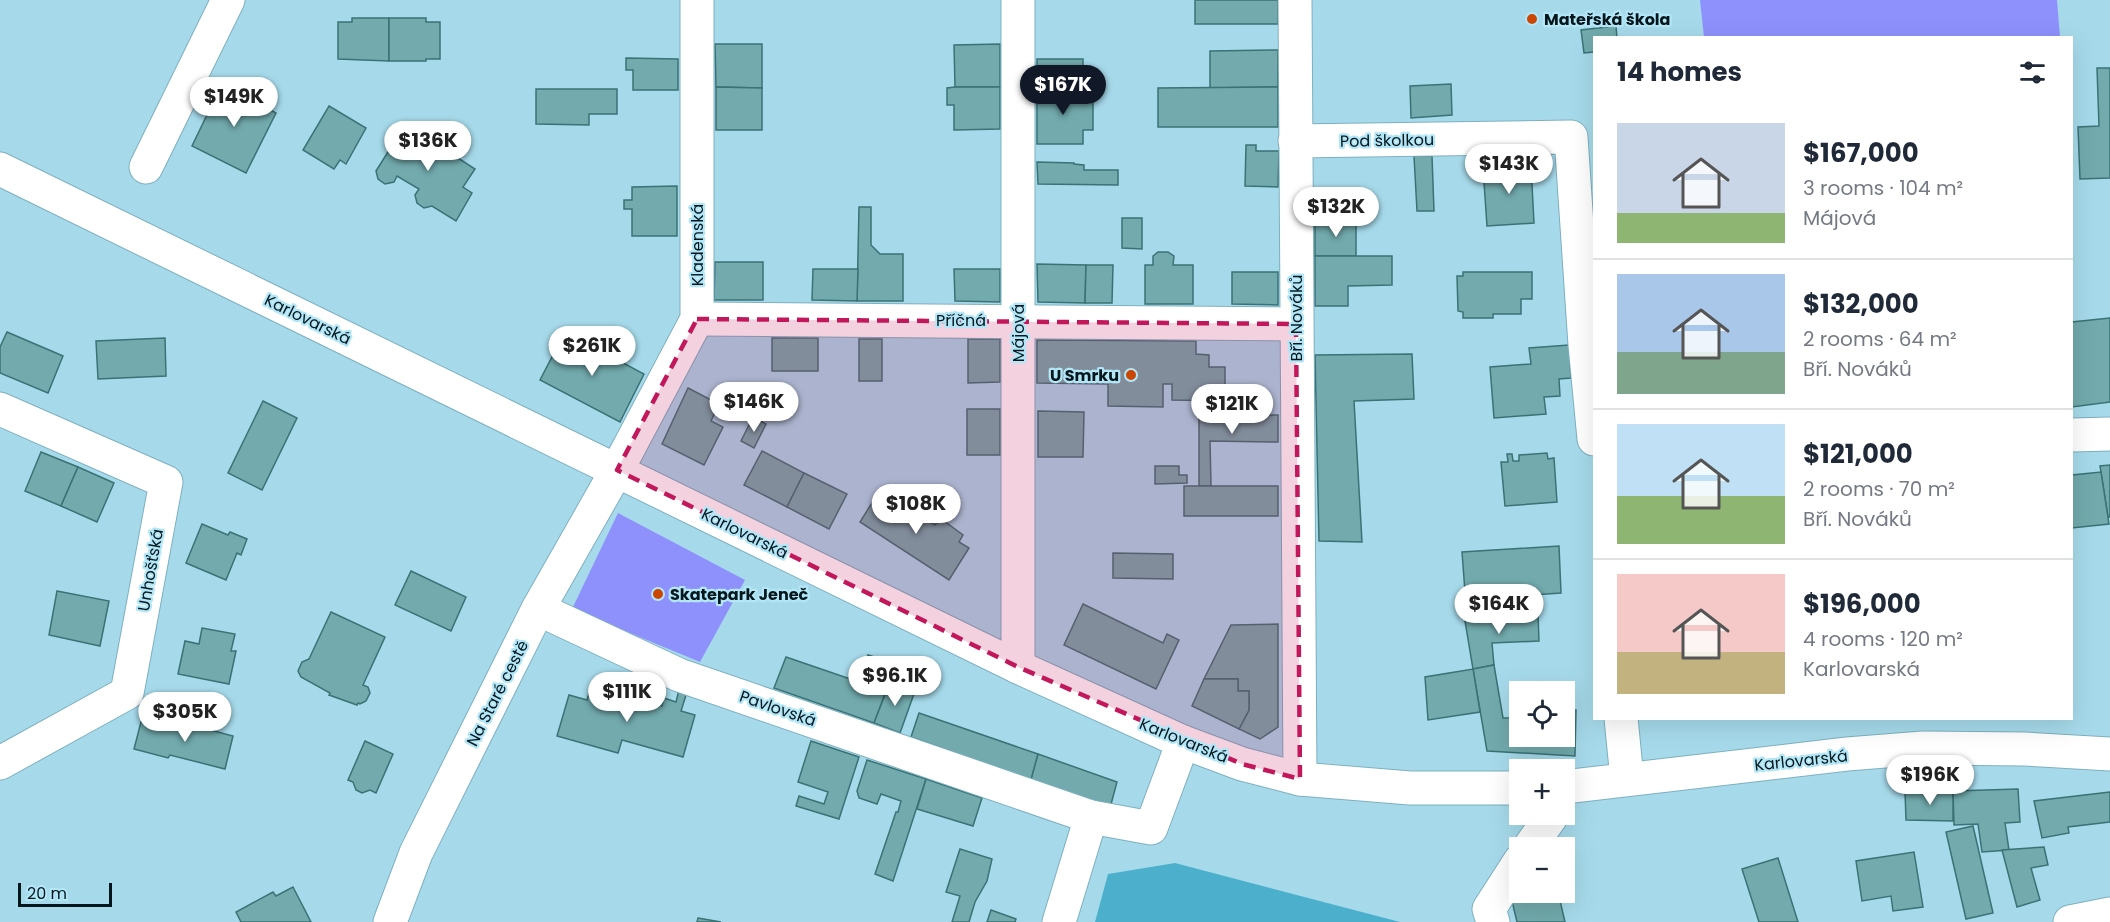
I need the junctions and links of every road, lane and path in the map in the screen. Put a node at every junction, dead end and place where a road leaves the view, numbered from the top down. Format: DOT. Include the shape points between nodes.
graph roads {
  1 [pos="228,0"];
  2 [pos="697,0"];
  3 [pos="1018,0"];
  4 [pos="1295,0"];
  5 [pos="1295,141"];
  6 [pos="146,167"];
  7 [pos="0,169"];
  8 [pos="697,319"];
  9 [pos="1018,320"];
  10 [pos="1296,324"];
  11 [pos="0,409"];
  12 [pos="1593,427"];
  13 [pos="2110,434"];
  14 [pos="2073,435"];
  15 [pos="617,470"];
  16 [pos="538,609"];
  17 [pos="1018,666"];
  18 [pos="1622,720"];
  19 [pos="1182,742"];
  20 [pos="2110,754"];
  21 [pos="0,763"];
  22 [pos="1300,779"];
  23 [pos="1627,779"];
  24 [pos="1575,786"];
  25 [pos="1509,788"];
  26 [pos="1091,817"];
  27 [pos="1509,879"];
  28 [pos="2110,914"];
  29 [pos="390,922"];
  30 [pos="1059,922"];
  31 [pos="1493,922"];
  32 [pos="2070,922"];
  1 -- 6 [label="street"];
  2 -- 8 [label="street, Kladenská"];
  3 -- 9 [label="street, Májová"];
  4 -- 5 [label="street, Bří. Nováků"];
  5 -- 10 [label="street, Bří. Nováků"];
  5 -- 12 [label="street, Pod školkou" via="1571,137"];
  7 -- 15 [label="street, Karlovarská"];
  8 -- 9 [label="street, Příčná"];
  8 -- 15 [label="street, Kladenská"];
  9 -- 10 [label="street, Příčná"];
  9 -- 17 [label="street, Májová"];
  10 -- 22 [label="street, Bří. Nováků"];
  11 -- 21 [label="street, Unhošťská" via="166,482 128,693"];
  13 -- 14 [label="street"];
  15 -- 16 [label="street, Na Staré cestě"];
  15 -- 17 [label="street, Karlovarská"];
  16 -- 26 [label="street, Pavlovská" via="680,675"];
  16 -- 29 [label="street, Na Staré cestě" via="416,853"];
  17 -- 19 [label="street, Karlovarská"];
  18 -- 23 [label="street"];
  19 -- 22 [label="street, Karlovarská" via="1242,764"];
  19 -- 26 [label="street, Pavlovská" via="1151,828"];
  20 -- 23 [label="street, Karlovarská" via="1923,748"];
  22 -- 25 [label="street, Karlovarská" via="1410,788"];
  23 -- 24 [label="street, Karlovarská"];
  26 -- 30 [label="street"];
  27 -- 31 [label="street" via="1490,909"];
  28 -- 32 [label="street"];
}
